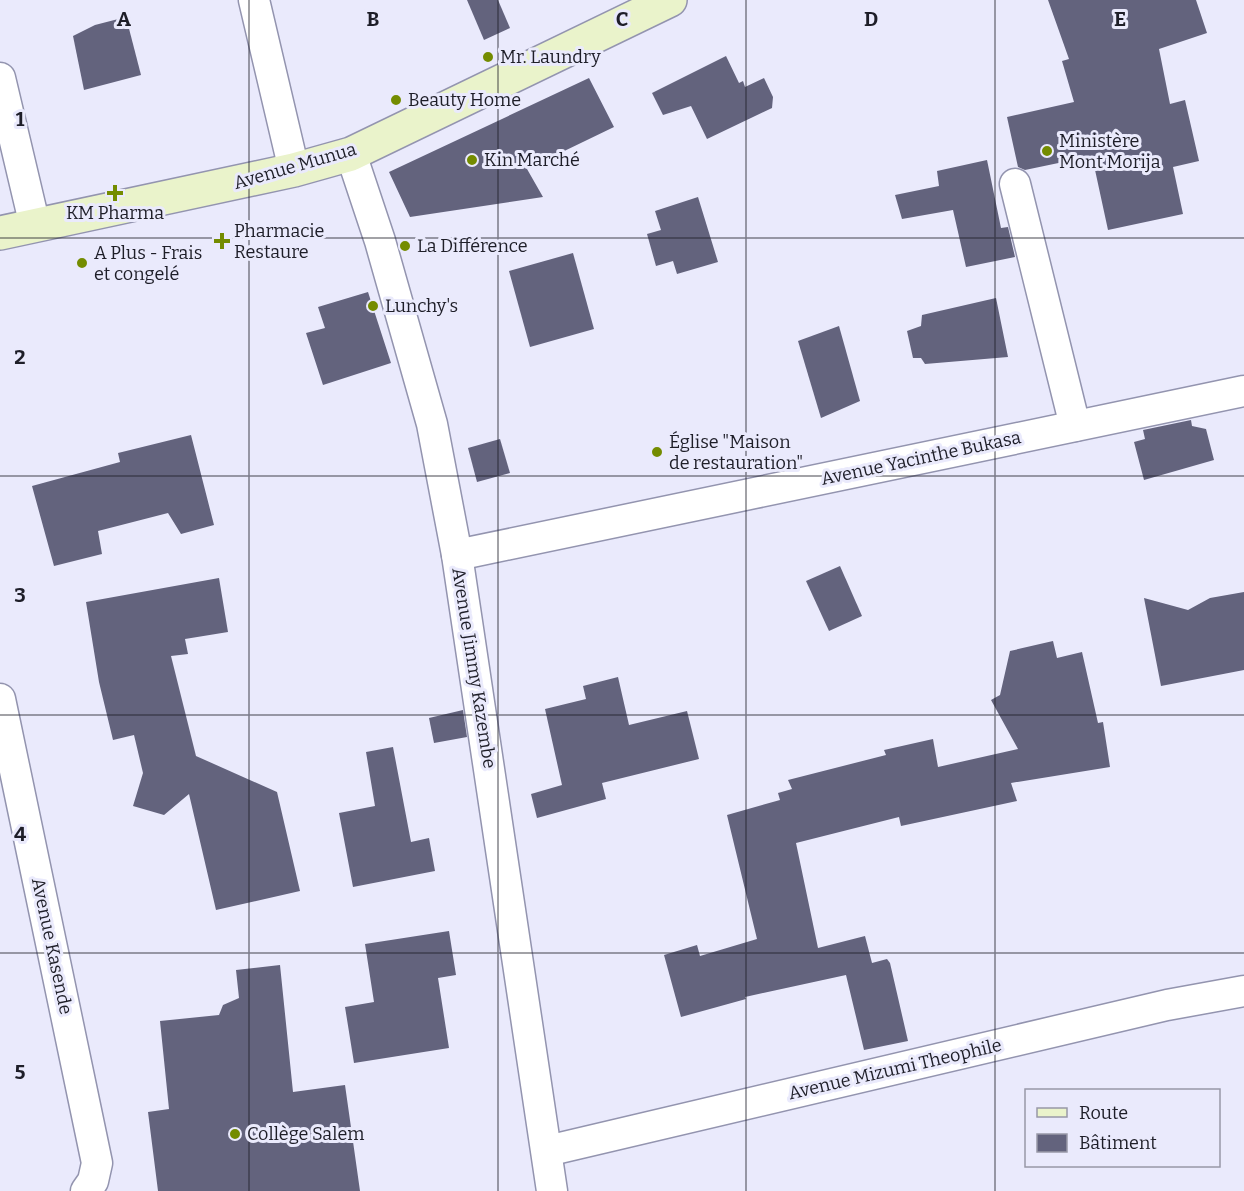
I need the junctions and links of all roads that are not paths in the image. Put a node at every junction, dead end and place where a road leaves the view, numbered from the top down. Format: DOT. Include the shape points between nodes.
graph roads {
  1 [pos="254,0"];
  2 [pos="670,0"];
  3 [pos="0,78"];
  4 [pos="351,154"];
  5 [pos="294,170"];
  6 [pos="1015,184"];
  7 [pos="35,226"];
  8 [pos="0,233"];
  9 [pos="1244,391"];
  10 [pos="1075,426"];
  11 [pos="457,555"];
  12 [pos="0,699"];
  13 [pos="1244,991"];
  14 [pos="547,1151"];
  15 [pos="86,1191"];
  16 [pos="552,1191"];
  1 -- 5 [label="street"];
  2 -- 4 [label="main road, Avenue Munua"];
  3 -- 7 [label="street"];
  4 -- 5 [label="main road, Avenue Munua"];
  4 -- 11 [label="street, Avenue Jimmy Kazembe" via="432,424"];
  5 -- 7 [label="main road, Avenue Munua"];
  6 -- 10 [label="street"];
  7 -- 8 [label="main road, Avenue Munua"];
  9 -- 10 [label="street, Avenue Yacinthe Bukasa"];
  10 -- 11 [label="street, Avenue Yacinthe Bukasa"];
  11 -- 14 [label="street, Avenue Jimmy Kazembe"];
  12 -- 15 [label="street, Avenue Kasende" via="97,1163"];
  13 -- 14 [label="street, Avenue Mizumi Theophile" via="1167,1005"];
  14 -- 16 [label="street, Avenue Jimmy Kazembe"];
}
